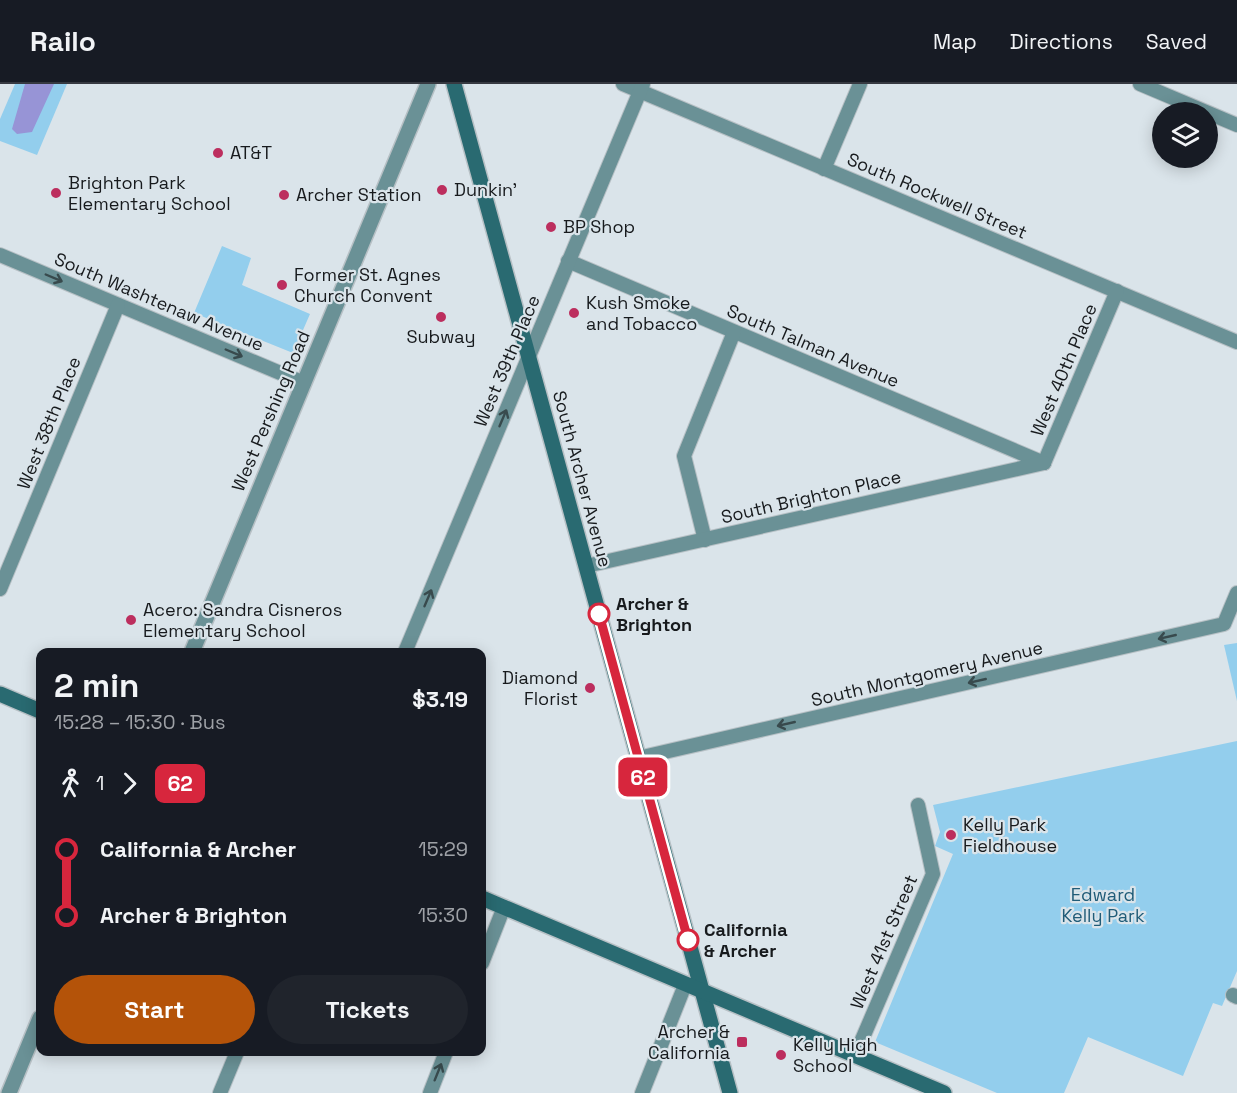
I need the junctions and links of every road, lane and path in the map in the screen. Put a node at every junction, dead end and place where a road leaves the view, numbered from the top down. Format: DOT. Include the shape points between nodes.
graph roads {
  1 [pos="428,84"];
  2 [pos="454,84"];
  3 [pos="623,84"];
  4 [pos="860,84"];
  5 [pos="1140,84"];
  6 [pos="642,88"];
  7 [pos="1237,125"];
  8 [pos="824,169"];
  9 [pos="0,255"];
  10 [pos="568,261"];
  11 [pos="1117,291"];
  12 [pos="118,304"];
  13 [pos="734,332"];
  14 [pos="1237,342"];
  15 [pos="528,354"];
  16 [pos="304,383"];
  17 [pos="1044,463"];
  18 [pos="705,540"];
  19 [pos="586,566"];
  20 [pos="0,589"];
  21 [pos="1237,593"];
  22 [pos="194,648"];
  23 [pos="407,648"];
  24 [pos="0,694"];
  25 [pos="36,709"];
  26 [pos="638,758"];
  27 [pos="918,805"];
  28 [pos="486,900"];
  29 [pos="504,908"];
  30 [pos="486,953"];
  31 [pos="685,985"];
  32 [pos="702,992"];
  33 [pos="36,1028"];
  34 [pos="235,1056"];
  35 [pos="444,1056"];
  36 [pos="855,1056"];
  37 [pos="9,1093"];
  38 [pos="220,1093"];
  39 [pos="430,1093"];
  40 [pos="642,1093"];
  41 [pos="730,1093"];
  42 [pos="944,1093"];
  1 -- 16 [label="street, West Pershing Road"];
  2 -- 15 [label="main road, South Archer Avenue"];
  3 -- 6 [label="street, South Rockwell Street"];
  4 -- 8 [label="street"];
  5 -- 7 [label="street"];
  6 -- 8 [label="street, South Rockwell Street"];
  6 -- 10 [label="street, West 39th Place"];
  8 -- 11 [label="street, South Rockwell Street"];
  9 -- 12 [label="street, South Washtenaw Avenue, one-way"];
  10 -- 13 [label="street, South Talman Avenue"];
  10 -- 15 [label="street, West 39th Place"];
  11 -- 14 [label="street, South Rockwell Street"];
  11 -- 17 [label="street, West 40th Place"];
  12 -- 16 [label="street, South Washtenaw Avenue, one-way"];
  12 -- 20 [label="street, West 38th Place"];
  13 -- 17 [label="street, South Talman Avenue"];
  13 -- 18 [label="street" via="684,456"];
  15 -- 19 [label="main road, South Archer Avenue"];
  23 -- 15 [label="street, West 39th Place, one-way"];
  16 -- 22 [label="street, West Pershing Road"];
  17 -- 18 [label="street, South Brighton Place"];
  18 -- 19 [label="street, South Brighton Place"];
  19 -- 26 [label="main road, South Archer Avenue"];
  21 -- 26 [label="street, South Montgomery Avenue, one-way" via="1224,624"];
  24 -- 25 [label="main road"];
  26 -- 32 [label="main road, South Archer Avenue"];
  27 -- 36 [label="street, West 41st Street" via="933,874"];
  28 -- 29 [label="main road"];
  29 -- 30 [label="street"];
  29 -- 31 [label="main road"];
  31 -- 32 [label="main road"];
  31 -- 40 [label="street"];
  32 -- 36 [label="main road"];
  32 -- 41 [label="main road, South Archer Avenue"];
  33 -- 37 [label="street"];
  34 -- 38 [label="street"];
  39 -- 35 [label="street, one-way"];
  36 -- 42 [label="main road"];
}
